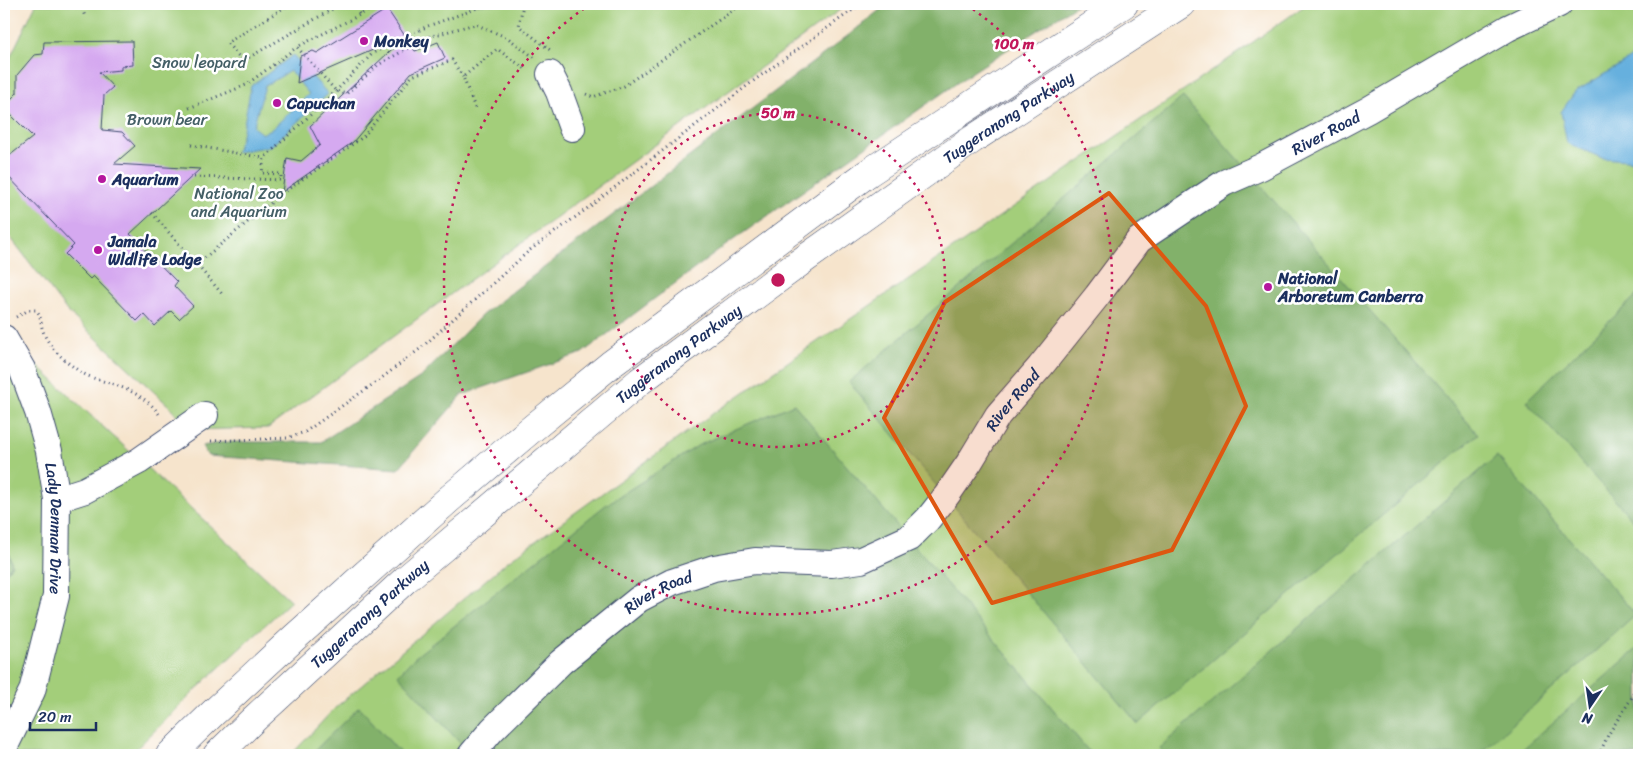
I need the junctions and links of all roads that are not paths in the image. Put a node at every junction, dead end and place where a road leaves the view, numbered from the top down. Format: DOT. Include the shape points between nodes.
graph roads {
  1 [pos="1124,4"];
  2 [pos="1181,4"];
  3 [pos="1559,4"];
  4 [pos="551,64"];
  5 [pos="572,128"];
  6 [pos="7,329"];
  7 [pos="205,415"];
  8 [pos="57,499"];
  9 [pos="4,748"];
  10 [pos="170,755"];
  11 [pos="217,755"];
  12 [pos="471,755"];
  1 -- 10 [label="highway, Tuggeranong Parkway" via="868,172 610,365 448,500"];
  2 -- 11 [label="highway, Tuggeranong Parkway" via="973,140 640,381 405,580"];
  3 -- 12 [label="street, River Road" via="1508,28 1261,168 1224,183 1139,240 998,416 953,487 910,538 861,560 832,564 755,561 714,568 672,582 638,599 561,662"];
  4 -- 5 [label="street"];
  6 -- 8 [label="street, Lady Denman Drive" via="38,412"];
  7 -- 8 [label="street" via="139,461 85,490"];
  8 -- 9 [label="street, Lady Denman Drive" via="56,596 32,691"];
}
